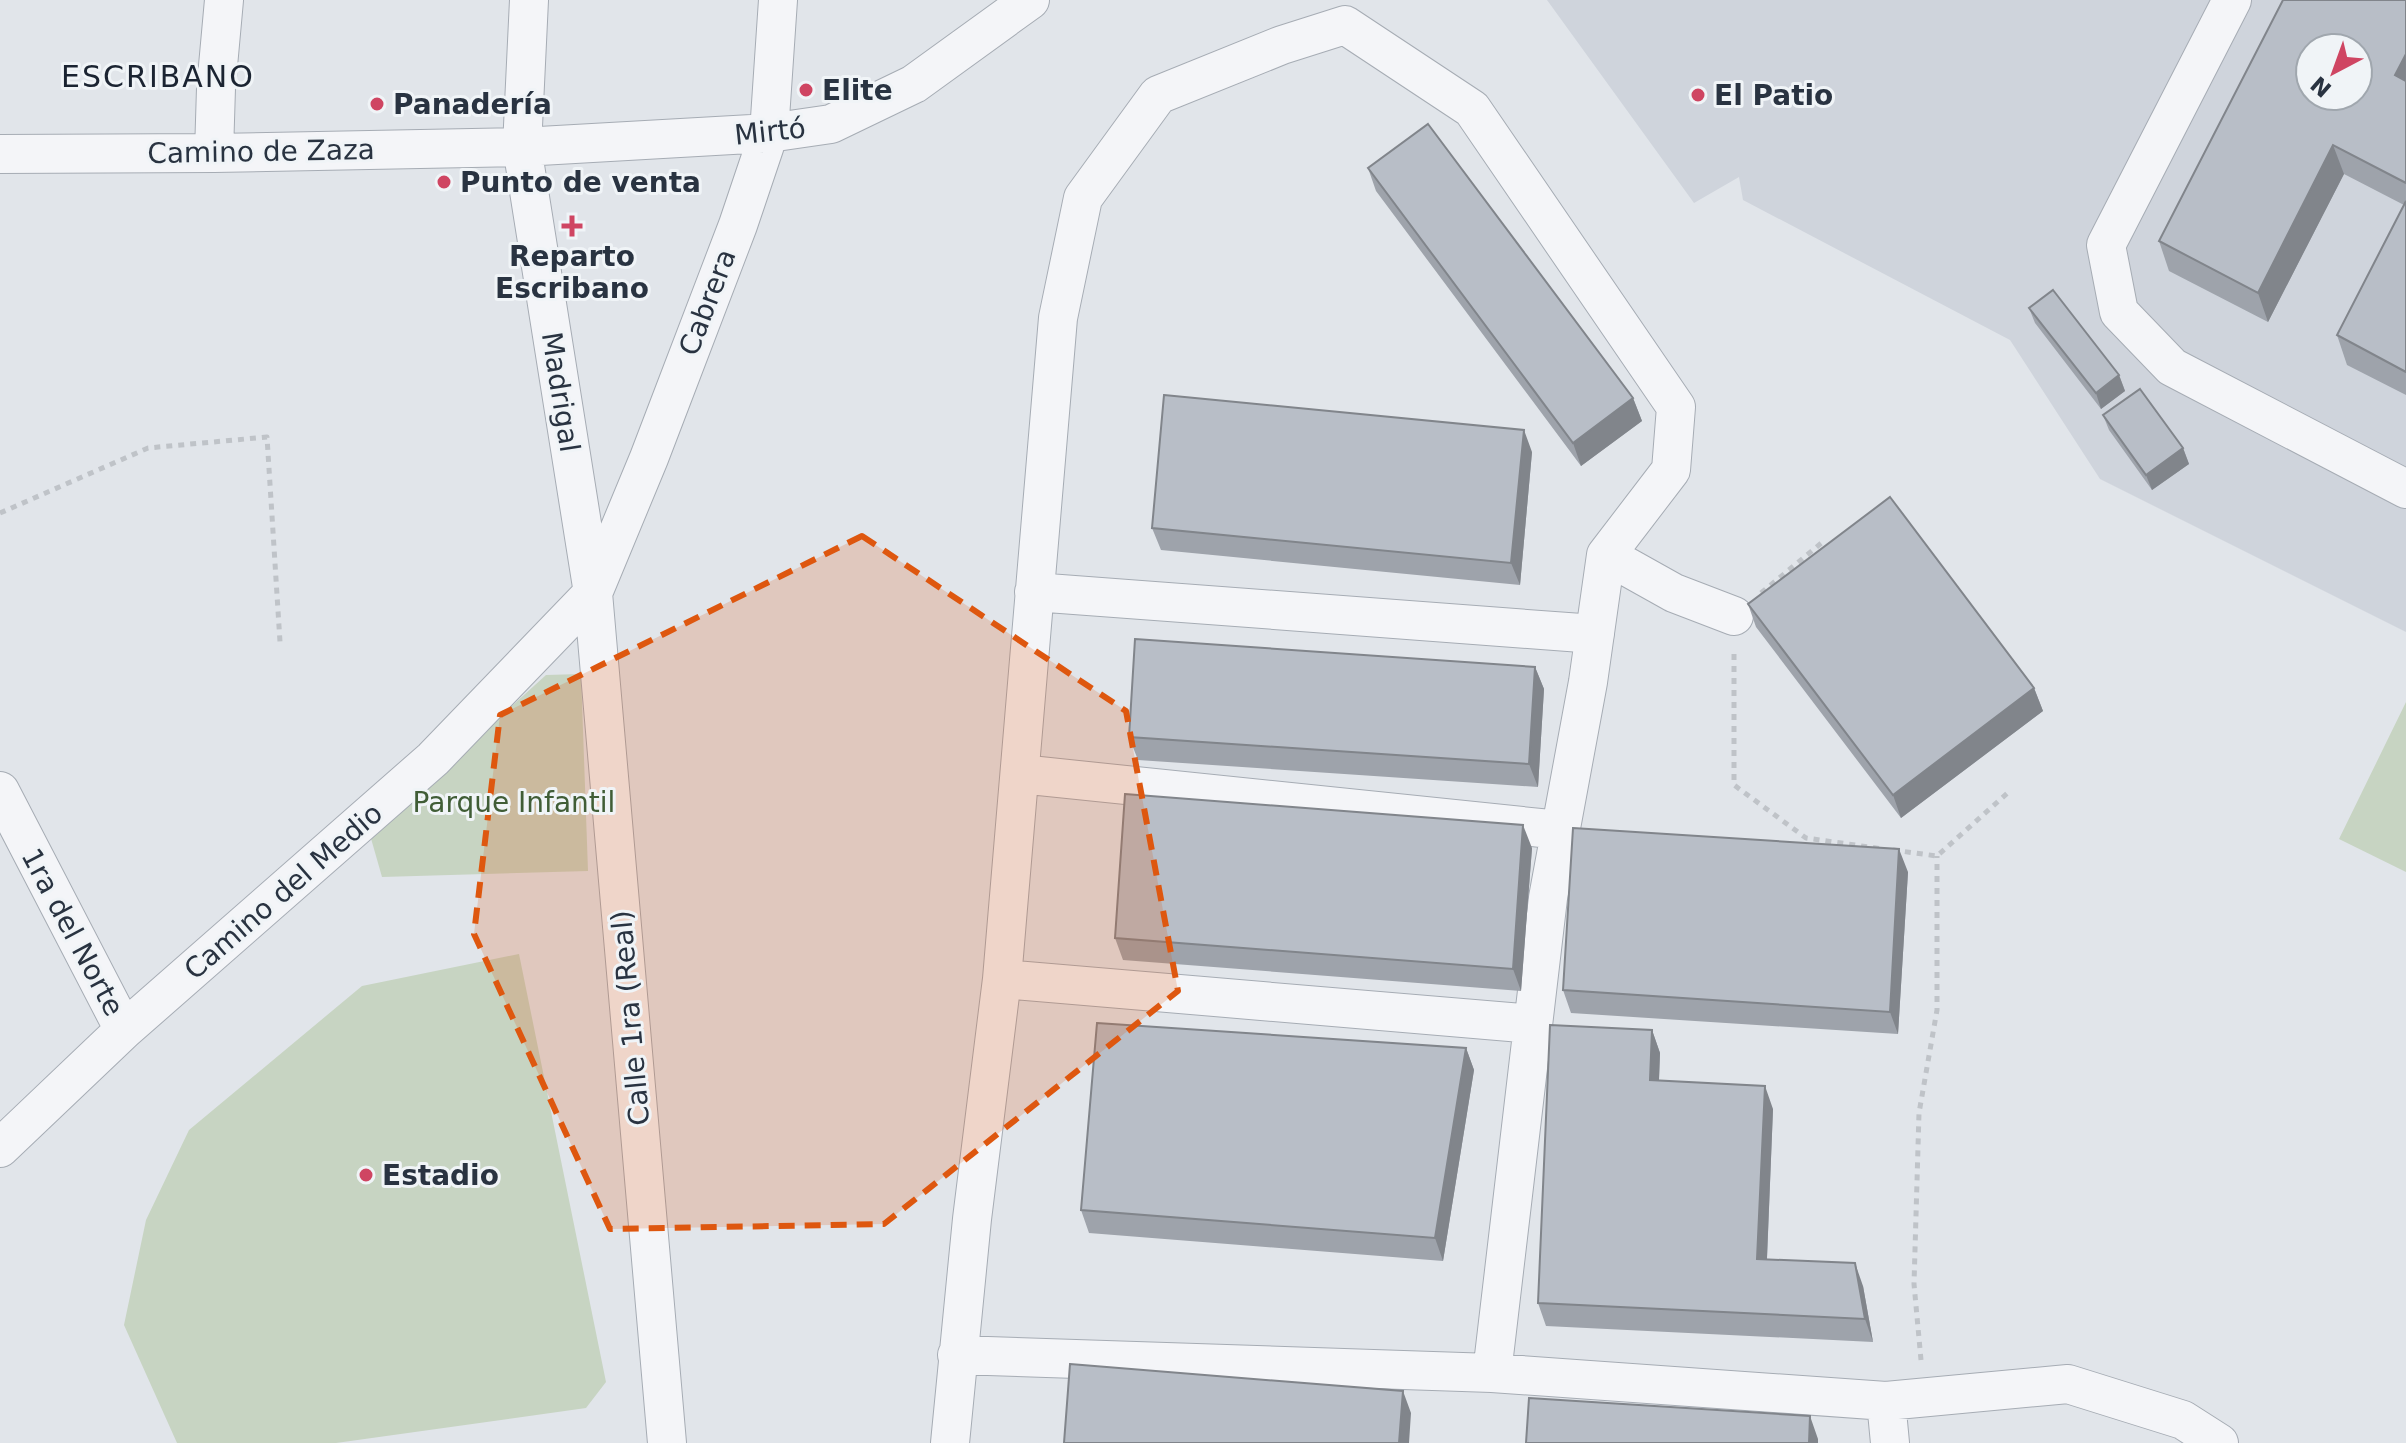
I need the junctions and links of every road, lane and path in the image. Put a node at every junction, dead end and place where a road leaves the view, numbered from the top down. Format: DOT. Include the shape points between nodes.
graph roads {
  1 [pos="224,0"];
  2 [pos="529,0"];
  3 [pos="778,0"];
  4 [pos="1030,0"];
  5 [pos="2232,0"];
  6 [pos="769,133"];
  7 [pos="522,147"];
  8 [pos="214,153"];
  9 [pos="0,154"];
  10 [pos="2406,489"];
  11 [pos="0,513"];
  12 [pos="1825,540"];
  13 [pos="1606,555"];
  14 [pos="1034,592"];
  15 [pos="593,593"];
  16 [pos="1734,616"];
  17 [pos="1595,634"];
  18 [pos="280,642"];
  19 [pos="1020,774"];
  20 [pos="2011,790"];
  21 [pos="0,791"];
  22 [pos="1560,830"];
  23 [pos="1937,856"];
  24 [pos="1002,979"];
  25 [pos="1533,1024"];
  26 [pos="124,1030"];
  27 [pos="0,1148"];
  28 [pos="957,1355"];
  29 [pos="1492,1373"];
  30 [pos="1925,1397"];
  31 [pos="1886,1401"];
  32 [pos="667,1443"];
  33 [pos="950,1443"];
  34 [pos="1890,1443"];
  35 [pos="2219,1443"];
  1 -- 8 [label="street"];
  2 -- 7 [label="street, Madrigal"];
  3 -- 6 [label="street, Cabrera"];
  4 -- 6 [label="street, Mirtó" via="914,84 831,124"];
  5 -- 10 [label="street" via="2106,245 2119,312 2172,367"];
  6 -- 7 [label="street, Mirtó"];
  6 -- 15 [label="street, Cabrera" via="649,458"];
  7 -- 8 [label="street, Camino de Zaza"];
  7 -- 15 [label="street, Madrigal"];
  8 -- 9 [label="street, Camino de Zaza"];
  11 -- 18 [label="path" via="148,448 267,437"];
  12 -- 16 [label="path"];
  13 -- 14 [label="street" via="1671,470 1676,407 1472,109 1345,25 1158,95 1083,198 1058,318"];
  13 -- 16 [label="street" via="1674,593"];
  13 -- 17 [label="street"];
  14 -- 17 [label="street"];
  14 -- 19 [label="street"];
  15 -- 26 [label="street, Camino del Medio" via="433,759"];
  15 -- 32 [label="street, Calle 1ra (Real)"];
  16 -- 23 [label="path" via="1734,785 1806,838"];
  17 -- 22 [label="street"];
  19 -- 22 [label="street"];
  19 -- 24 [label="street"];
  20 -- 23 [label="path"];
  21 -- 26 [label="street, 1ra del Norte"];
  22 -- 25 [label="street"];
  23 -- 30 [label="path" via="1937,1010 1919,1113 1914,1284"];
  24 -- 25 [label="street"];
  24 -- 28 [label="street"];
  25 -- 29 [label="street"];
  26 -- 27 [label="street, Camino del Medio"];
  28 -- 29 [label="street"];
  28 -- 33 [label="street"];
  29 -- 31 [label="street"];
  30 -- 31 [label="street"];
  30 -- 35 [label="street" via="2068,1384 2183,1420"];
  31 -- 34 [label="street"];
}
